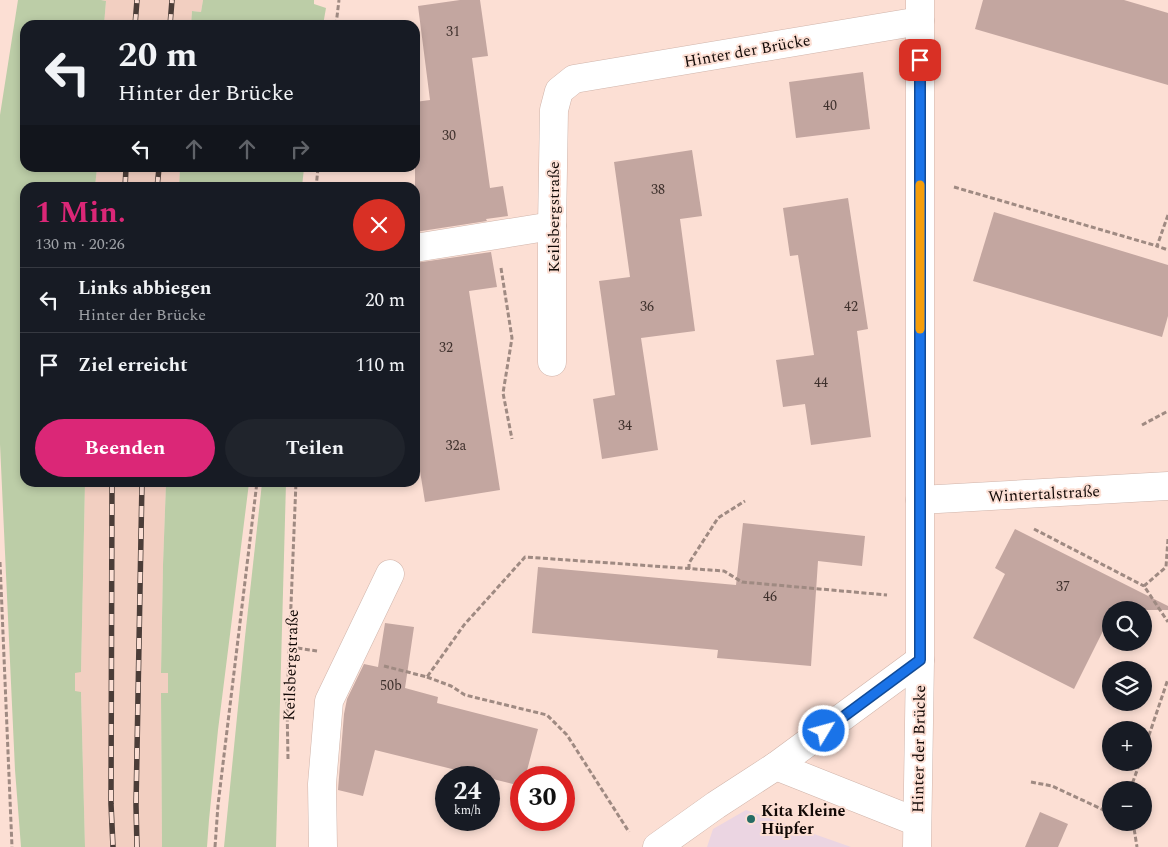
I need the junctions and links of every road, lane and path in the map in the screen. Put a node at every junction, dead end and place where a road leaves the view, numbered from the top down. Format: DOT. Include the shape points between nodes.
graph roads {
  1 [pos="339,0"];
  2 [pos="920,10"];
  3 [pos="337,20"];
  4 [pos="574,79"];
  5 [pos="920,177"];
  6 [pos="1168,215"];
  7 [pos="552,226"];
  8 [pos="496,235"];
  9 [pos="1157,246"];
  10 [pos="420,247"];
  11 [pos="1168,250"];
  12 [pos="552,362"];
  13 [pos="1168,411"];
  14 [pos="1142,425"];
  15 [pos="512,439"];
  16 [pos="1168,486"];
  17 [pos="256,487"];
  18 [pos="296,487"];
  19 [pos="920,500"];
  20 [pos="745,501"];
  21 [pos="1032,528"];
  22 [pos="1168,539"];
  23 [pos="0,562"];
  24 [pos="689,569"];
  25 [pos="390,574"];
  26 [pos="1144,586"];
  27 [pos="920,598"];
  28 [pos="1168,622"];
  29 [pos="290,647"];
  30 [pos="350,657"];
  31 [pos="920,660"];
  32 [pos="427,677"];
  33 [pos="1168,679"];
  34 [pos="1152,726"];
  35 [pos="288,761"];
  36 [pos="776,766"];
  37 [pos="1031,782"];
  38 [pos="1102,809"];
  39 [pos="1135,831"];
  40 [pos="917,835"];
  41 [pos="645,843"];
  42 [pos="12,847"];
  43 [pos="215,847"];
  44 [pos="323,847"];
  45 [pos="1137,847"];
  1 -- 3 [label="path"];
  2 -- 4 [label="street, Hinter der Brücke"];
  2 -- 5 [label="street, Hinter der Brücke"];
  4 -- 7 [label="street, Keilsbergstraße" via="559,91 554,110"];
  5 -- 9 [label="path"];
  5 -- 19 [label="street, Hinter der Brücke"];
  6 -- 9 [label="path"];
  7 -- 8 [label="street"];
  7 -- 12 [label="street, Keilsbergstraße"];
  8 -- 10 [label="street"];
  8 -- 15 [label="path" via="512,338 503,393"];
  9 -- 11 [label="path"];
  13 -- 14 [label="path"];
  16 -- 19 [label="street, Wintertalstraße"];
  17 -- 43 [label="path"];
  18 -- 29 [label="path, Keilsbergstraße"];
  19 -- 27 [label="street, Hinter der Brücke"];
  20 -- 24 [label="path" via="718,518 689,563"];
  21 -- 26 [label="path"];
  22 -- 26 [label="path" via="1166,567"];
  23 -- 42 [label="path"];
  24 -- 27 [label="path" via="724,571 742,582"];
  24 -- 32 [label="path" via="525,557 464,625"];
  25 -- 30 [label="street"];
  26 -- 28 [label="path"];
  27 -- 31 [label="street, Hinter der Brücke"];
  29 -- 30 [label="path"];
  29 -- 35 [label="path, Keilsbergstraße"];
  30 -- 32 [label="path"];
  30 -- 44 [label="street" via="329,701 322,784"];
  31 -- 36 [label="street"];
  31 -- 40 [label="street, Hinter der Brücke"];
  32 -- 41 [label="path" via="465,695 547,716 567,735"];
  33 -- 34 [label="path"];
  36 -- 40 [label="street"];
  36 -- 41 [label="street" via="716,805"];
  37 -- 38 [label="path" via="1052,786"];
  39 -- 45 [label="path"];
}
